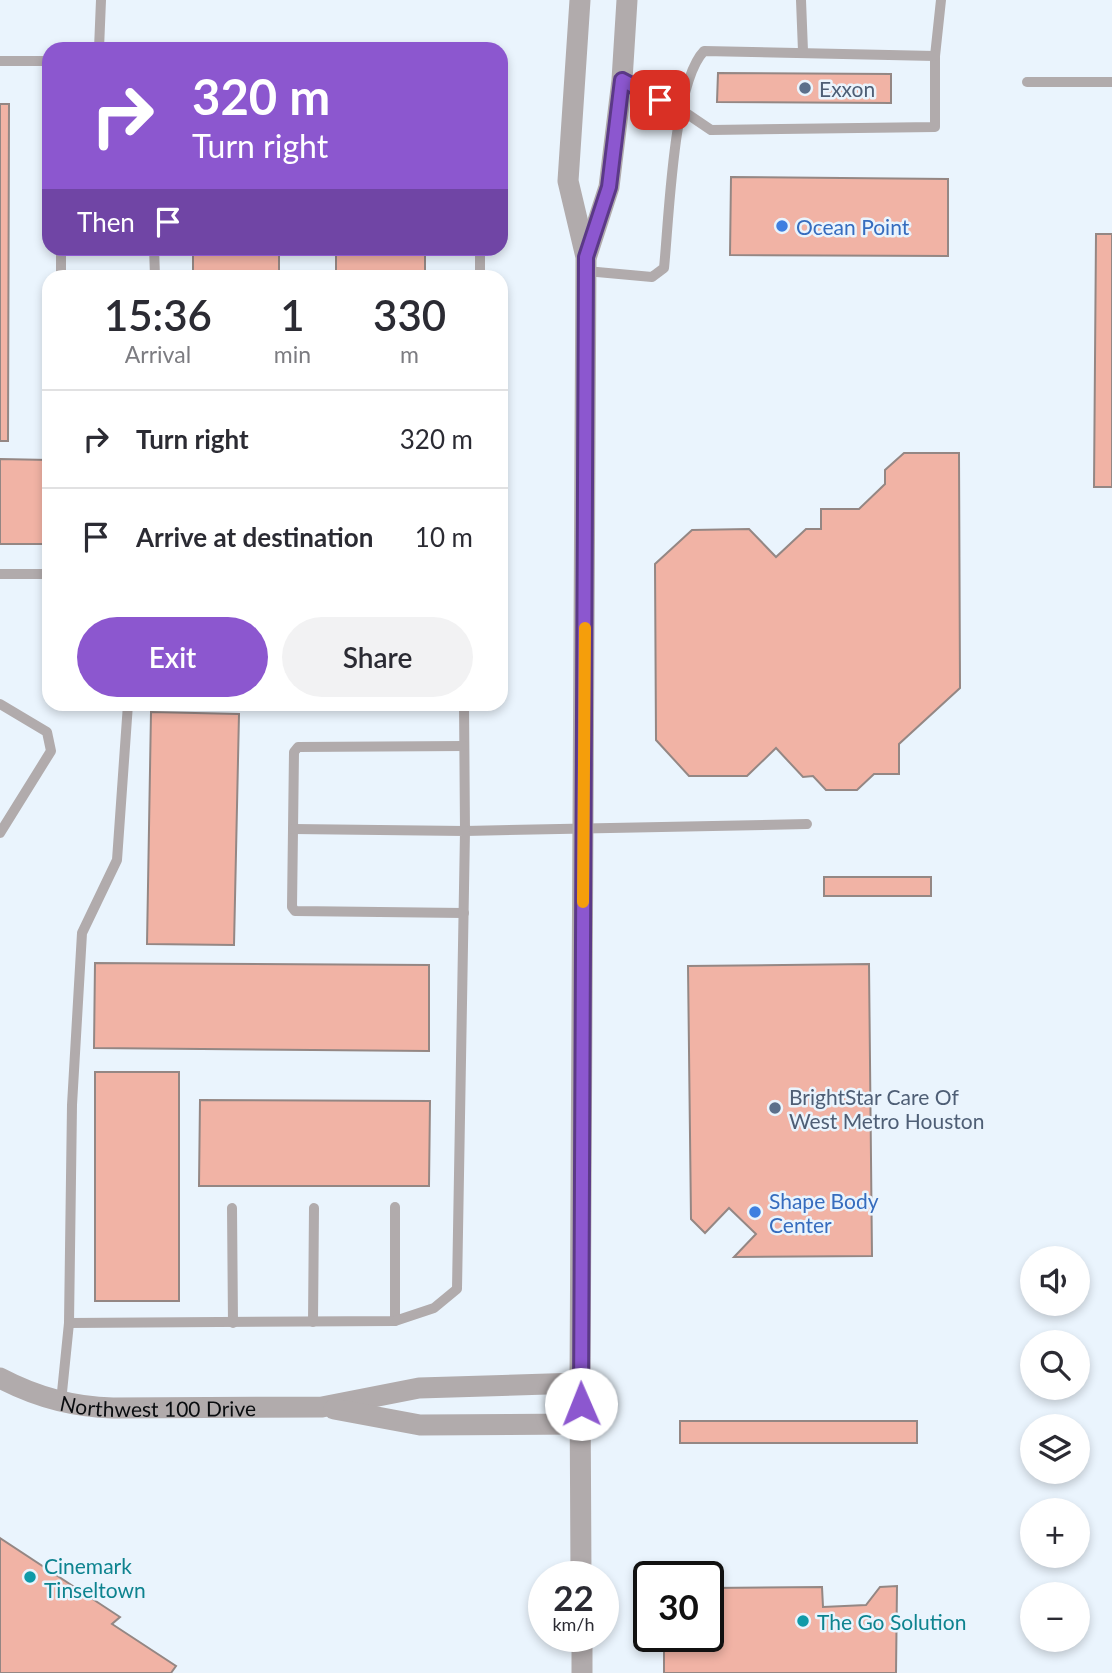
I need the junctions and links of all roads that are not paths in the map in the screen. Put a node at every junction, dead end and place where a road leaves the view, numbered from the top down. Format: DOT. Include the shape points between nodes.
graph roads {
  1 [pos="101,0"];
  2 [pos="580,0"];
  3 [pos="627,0"];
  4 [pos="801,0"];
  5 [pos="941,0"];
  6 [pos="99,42"];
  7 [pos="803,51"];
  8 [pos="935,55"];
  9 [pos="0,61"];
  10 [pos="42,61"];
  11 [pos="622,80"];
  12 [pos="1027,82"];
  13 [pos="1112,82"];
  14 [pos="680,109"];
  15 [pos="586,264"];
  16 [pos="0,574"];
  17 [pos="42,574"];
  18 [pos="0,704"];
  19 [pos="128,711"];
  20 [pos="464,711"];
  21 [pos="464,746"];
  22 [pos="807,824"];
  23 [pos="584,827"];
  24 [pos="293,829"];
  25 [pos="465,831"];
  26 [pos="0,833"];
  27 [pos="464,913"];
  28 [pos="395,1207"];
  29 [pos="232,1208"];
  30 [pos="314,1208"];
  31 [pos="395,1321"];
  32 [pos="313,1322"];
  33 [pos="69,1323"];
  34 [pos="233,1323"];
  35 [pos="0,1378"];
  36 [pos="580,1383"];
  37 [pos="61,1403"];
  38 [pos="322,1407"];
  39 [pos="581,1424"];
  40 [pos="581,1561"];
  41 [pos="582,1652"];
  42 [pos="582,1673"];
  1 -- 6 [label="lane"];
  2 -- 15 [label="street" via="568,181"];
  3 -- 11 [label="street"];
  4 -- 7 [label="lane"];
  5 -- 8 [label="lane"];
  7 -- 8 [label="lane"];
  7 -- 14 [label="lane" via="704,51 695,61"];
  8 -- 14 [label="lane" via="934,127 711,130"];
  9 -- 10 [label="lane"];
  11 -- 14 [label="lane"];
  11 -- 15 [label="street" via="609,187"];
  12 -- 13 [label="lane"];
  14 -- 15 [label="lane" via="664,268 652,277"];
  15 -- 23 [label="street"];
  16 -- 17 [label="lane"];
  18 -- 26 [label="lane" via="47,732 51,751"];
  19 -- 33 [label="lane" via="117,860 82,933 72,1105"];
  20 -- 21 [label="lane"];
  21 -- 24 [label="lane" via="298,747 294,752"];
  21 -- 25 [label="lane"];
  22 -- 23 [label="lane"];
  23 -- 25 [label="lane"];
  23 -- 36 [label="street"];
  24 -- 25 [label="lane"];
  24 -- 27 [label="lane" via="295,911"];
  25 -- 27 [label="lane"];
  27 -- 31 [label="lane" via="457,1289 434,1308"];
  28 -- 31 [label="lane"];
  29 -- 34 [label="lane"];
  30 -- 32 [label="lane"];
  31 -- 32 [label="lane"];
  32 -- 34 [label="lane"];
  33 -- 34 [label="lane"];
  33 -- 37 [label="lane"];
  35 -- 37 [label="street, Northwest 100 Drive"];
  36 -- 38 [label="street, Northwest 100 Drive" via="419,1388"];
  36 -- 39 [label="street"];
  37 -- 38 [label="street, Northwest 100 Drive" via="87,1408"];
  38 -- 39 [label="street, Northwest 100 Drive" via="420,1425"];
  39 -- 40 [label="street"];
  41 -- 42 [label="street"];
}
